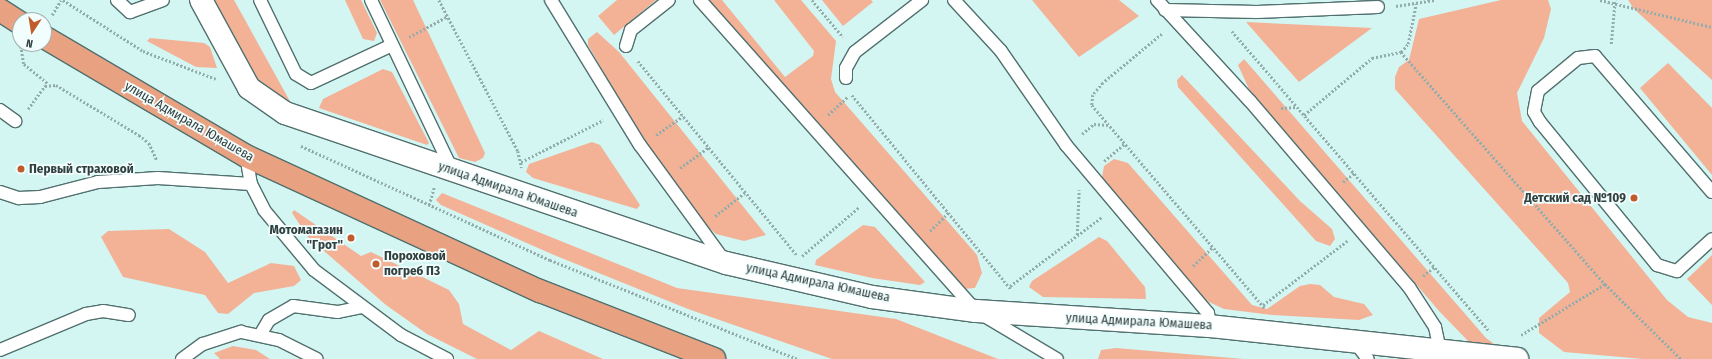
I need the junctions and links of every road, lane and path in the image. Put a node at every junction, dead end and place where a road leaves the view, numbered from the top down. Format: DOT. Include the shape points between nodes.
graph roads {
  1 [pos="63,0"];
  2 [pos="118,0"];
  3 [pos="163,0"];
  4 [pos="201,0"];
  5 [pos="260,0"];
  6 [pos="371,0"];
  7 [pos="439,0"];
  8 [pos="551,0"];
  9 [pos="669,0"];
  10 [pos="700,0"];
  11 [pos="812,0"];
  12 [pos="922,0"];
  13 [pos="954,0"];
  14 [pos="1157,0"];
  15 [pos="1435,0"];
  16 [pos="1600,0"];
  17 [pos="1614,0"];
  18 [pos="1416,4"];
  19 [pos="1614,4"];
  20 [pos="1310,5"];
  21 [pos="1378,7"];
  22 [pos="0,10"];
  23 [pos="1165,10"];
  24 [pos="1216,12"];
  25 [pos="448,16"];
  26 [pos="12,18"];
  27 [pos="1176,23"];
  28 [pos="1712,27"];
  29 [pos="52,42"];
  30 [pos="392,45"];
  31 [pos="626,46"];
  32 [pos="22,52"];
  33 [pos="855,52"];
  34 [pos="1401,52"];
  35 [pos="1608,70"];
  36 [pos="846,78"];
  37 [pos="49,84"];
  38 [pos="249,88"];
  39 [pos="850,94"];
  40 [pos="0,110"];
  41 [pos="619,112"];
  42 [pos="1304,115"];
  43 [pos="683,116"];
  44 [pos="15,121"];
  45 [pos="1108,125"];
  46 [pos="812,130"];
  47 [pos="296,143"];
  48 [pos="1124,144"];
  49 [pos="640,145"];
  50 [pos="1066,145"];
  51 [pos="709,147"];
  52 [pos="246,156"];
  53 [pos="521,162"];
  54 [pos="1081,162"];
  55 [pos="452,170"];
  56 [pos="1089,172"];
  57 [pos="158,178"];
  58 [pos="664,180"];
  59 [pos="251,184"];
  60 [pos="0,192"];
  61 [pos="516,192"];
  62 [pos="746,192"];
  63 [pos="1712,192"];
  64 [pos="871,197"];
  65 [pos="1118,206"];
  66 [pos="949,212"];
  67 [pos="699,229"];
  68 [pos="1361,231"];
  69 [pos="1077,236"];
  70 [pos="1712,239"];
  71 [pos="916,245"];
  72 [pos="1213,247"];
  73 [pos="800,258"];
  74 [pos="726,263"];
  75 [pos="1179,280"];
  76 [pos="1605,284"];
  77 [pos="822,286"];
  78 [pos="1263,305"];
  79 [pos="362,306"];
  80 [pos="976,311"];
  81 [pos="129,315"];
  82 [pos="1210,326"];
  83 [pos="1288,334"];
  84 [pos="260,335"];
  85 [pos="1497,337"];
  86 [pos="1354,341"];
  87 [pos="0,350"];
  88 [pos="1440,350"];
  89 [pos="1515,350"];
  90 [pos="182,359"];
  91 [pos="317,359"];
  92 [pos="447,359"];
  93 [pos="714,359"];
  94 [pos="797,359"];
  95 [pos="1057,359"];
  96 [pos="1368,359"];
  97 [pos="1681,359"];
  1 -- 38 [label="path" via="143,51 188,71"];
  2 -- 3 [label="lane" via="130,12"];
  4 -- 38 [label="street, улица Адмирала Юмашева"];
  5 -- 30 [label="lane" via="296,74 311,83"];
  6 -- 30 [label="lane"];
  7 -- 25 [label="path"];
  8 -- 41 [label="lane"];
  9 -- 31 [label="lane" via="631,30"];
  10 -- 46 [label="lane"];
  11 -- 33 [label="path"];
  12 -- 33 [label="lane"];
  13 -- 50 [label="lane" via="1001,51"];
  14 -- 23 [label="lane"];
  15 -- 18 [label="path"];
  16 -- 19 [label="path"];
  17 -- 19 [label="path"];
  18 -- 21 [label="path"];
  18 -- 34 [label="path" via="1408,44"];
  19 -- 28 [label="path"];
  19 -- 35 [label="path"];
  20 -- 21 [label="lane"];
  20 -- 24 [label="lane"];
  22 -- 26 [label="main road"];
  23 -- 24 [label="lane"];
  23 -- 27 [label="lane"];
  24 -- 42 [label="path"];
  25 -- 30 [label="path"];
  25 -- 53 [label="path"];
  27 -- 45 [label="path" via="1093,94 1092,105"];
  27 -- 68 [label="lane" via="1250,101"];
  29 -- 52 [label="main road, улица Адмирала Юмашева"];
  30 -- 55 [label="lane"];
  31 -- 43 [label="path"];
  32 -- 37 [label="path" via="24,64"];
  33 -- 36 [label="lane" via="846,68"];
  34 -- 42 [label="path" via="1372,58"];
  34 -- 76 [label="path"];
  35 -- 63 [label="lane"];
  35 -- 70 [label="lane" via="1595,56 1578,58 1538,91 1534,112 1540,122 1657,265 1677,271"];
  36 -- 39 [label="path"];
  37 -- 44 [label="path" via="23,116"];
  37 -- 57 [label="path" via="149,143 157,157"];
  38 -- 55 [label="street, улица Адмирала Юмашева" via="285,113"];
  39 -- 46 [label="path"];
  39 -- 66 [label="path"];
  40 -- 44 [label="lane"];
  41 -- 49 [label="lane"];
  41 -- 53 [label="path"];
  42 -- 85 [label="path"];
  43 -- 49 [label="path"];
  43 -- 51 [label="path"];
  45 -- 48 [label="path"];
  45 -- 50 [label="path" via="1094,124"];
  46 -- 64 [label="lane"];
  47 -- 94 [label="path" via="550,260"];
  48 -- 56 [label="path"];
  48 -- 72 [label="path"];
  49 -- 58 [label="lane"];
  50 -- 54 [label="lane"];
  51 -- 58 [label="path"];
  51 -- 62 [label="path"];
  52 -- 59 [label="lane"];
  52 -- 93 [label="main road, улица Адмирала Юмашева" via="540,291"];
  53 -- 61 [label="path"];
  54 -- 56 [label="lane"];
  54 -- 69 [label="path"];
  55 -- 61 [label="street, улица Адмирала Юмашева"];
  56 -- 65 [label="lane"];
  57 -- 59 [label="lane"];
  57 -- 60 [label="lane" via="98,182 40,197 19,198"];
  58 -- 67 [label="lane"];
  59 -- 79 [label="lane" via="264,210 314,270"];
  61 -- 74 [label="street, улица Адмирала Юмашева"];
  62 -- 67 [label="path"];
  62 -- 73 [label="path"];
  64 -- 71 [label="lane"];
  64 -- 73 [label="path"];
  65 -- 69 [label="path"];
  65 -- 75 [label="lane"];
  66 -- 69 [label="path" via="1010,286"];
  66 -- 71 [label="path"];
  67 -- 74 [label="lane"];
  68 -- 78 [label="path"];
  68 -- 88 [label="lane" via="1424,309 1435,326"];
  71 -- 80 [label="lane"];
  72 -- 75 [label="path"];
  72 -- 78 [label="path"];
  73 -- 77 [label="path"];
  74 -- 77 [label="street, улица Адмирала Юмашева"];
  75 -- 82 [label="lane" via="1208,314"];
  76 -- 89 [label="path"];
  76 -- 97 [label="path"];
  77 -- 80 [label="street, улица Адмирала Юмашева"];
  78 -- 83 [label="path"];
  79 -- 84 [label="lane" via="338,312 293,306 269,320"];
  79 -- 92 [label="lane" via="401,335"];
  80 -- 82 [label="street, улица Адмирала Юмашева"];
  80 -- 95 [label="lane"];
  81 -- 87 [label="lane" via="103,311 86,314"];
  82 -- 83 [label="street, улица Адмирала Юмашева"];
  83 -- 86 [label="street, улица Адмирала Юмашева"];
  84 -- 90 [label="lane" via="226,334"];
  84 -- 91 [label="lane" via="279,340"];
  86 -- 88 [label="street, улица Адмирала Юмашева"];
  86 -- 96 [label="lane"];
  88 -- 89 [label="street, улица Адмирала Юмашева"];
}
